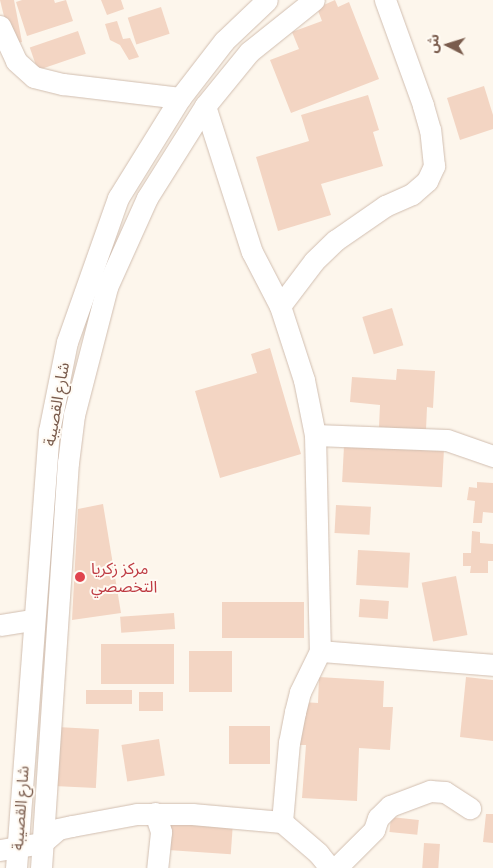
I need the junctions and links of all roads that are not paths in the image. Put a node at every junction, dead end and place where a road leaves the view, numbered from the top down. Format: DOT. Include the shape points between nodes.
graph roads {
  1 [pos="267,0"];
  2 [pos="314,0"];
  3 [pos="385,0"];
  4 [pos="0,26"];
  5 [pos="180,98"];
  6 [pos="205,106"];
  7 [pos="280,306"];
  8 [pos="316,435"];
  9 [pos="493,456"];
  10 [pos="33,620"];
  11 [pos="0,624"];
  12 [pos="320,651"];
  13 [pos="493,665"];
  14 [pos="470,808"];
  15 [pos="155,813"];
  16 [pos="282,822"];
  17 [pos="42,843"];
  18 [pos="11,855"];
  19 [pos="41,868"];
  20 [pos="157,868"];
  21 [pos="330,868"];
  22 [pos="336,868"];
  1 -- 5 [label="street, شارع القصيبة" via="224,41"];
  2 -- 6 [label="street" via="249,52"];
  3 -- 7 [label="street" via="423,105 434,166 428,181 412,194 385,206 336,240 314,261"];
  4 -- 5 [label="street" via="16,61 34,77 62,84"];
  5 -- 10 [label="street, شارع القصيبة" via="118,198 67,342 49,431"];
  6 -- 7 [label="street" via="252,252"];
  6 -- 17 [label="street" via="147,198 124,246 93,335 74,415 60,560"];
  7 -- 8 [label="street" via="304,380"];
  8 -- 9 [label="street" via="447,440"];
  8 -- 12 [label="street"];
  10 -- 11 [label="street"];
  10 -- 18 [label="street, شارع القصيبة"];
  12 -- 13 [label="street"];
  12 -- 16 [label="street" via="300,692 295,712 288,749"];
  14 -- 22 [label="street" via="446,792 430,791 390,806 382,812 369,836"];
  15 -- 16 [label="street"];
  15 -- 17 [label="street" via="58,829"];
  15 -- 20 [label="street" via="161,832"];
  16 -- 21 [label="street" via="318,853"];
  17 -- 18 [label="street"];
  17 -- 19 [label="street"];
}
